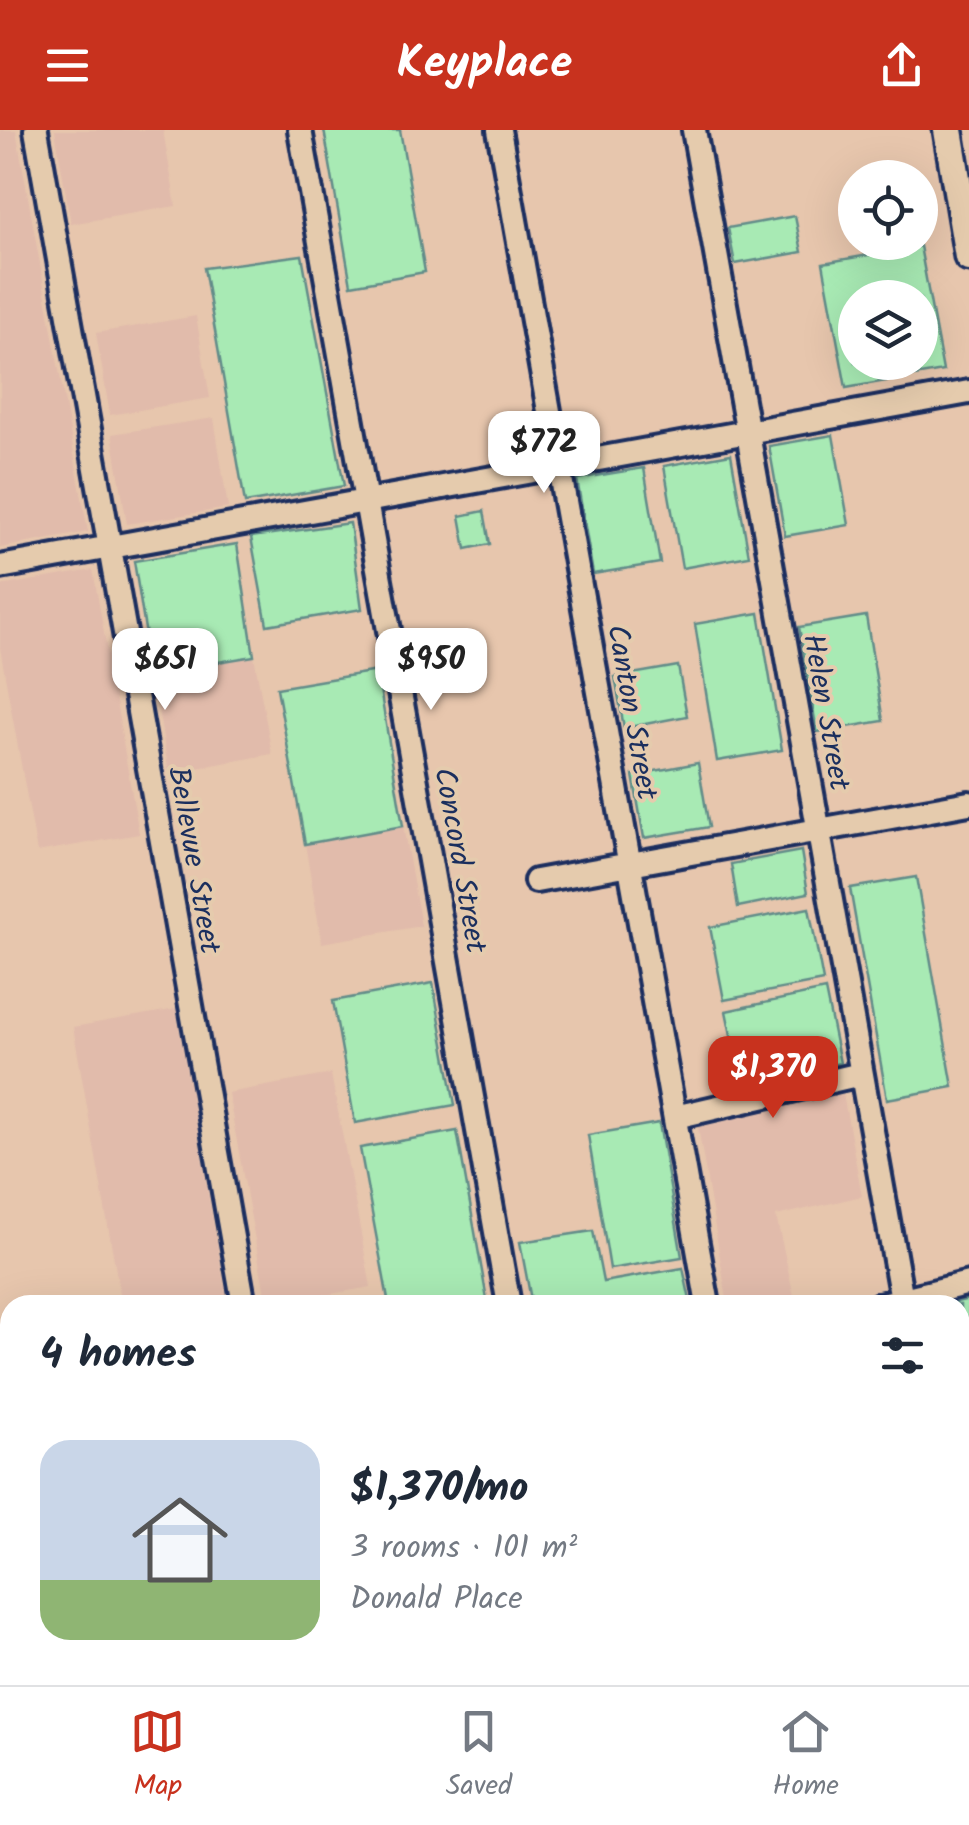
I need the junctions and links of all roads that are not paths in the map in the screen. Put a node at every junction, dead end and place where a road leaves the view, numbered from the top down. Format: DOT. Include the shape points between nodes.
graph roads {
  1 [pos="36,130"];
  2 [pos="300,130"];
  3 [pos="499,130"];
  4 [pos="694,130"];
  5 [pos="948,130"];
  6 [pos="969,257"];
  7 [pos="969,392"];
  8 [pos="747,433"];
  9 [pos="558,467"];
  10 [pos="366,501"];
  11 [pos="109,547"];
  12 [pos="0,566"];
  13 [pos="969,803"];
  14 [pos="818,830"];
  15 [pos="629,864"];
  16 [pos="536,881"];
  17 [pos="860,1074"];
  18 [pos="675,1117"];
  19 [pos="969,1282"];
  20 [pos="242,1295"];
  21 [pos="508,1295"];
  22 [pos="706,1295"];
  23 [pos="893,1295"];
  24 [pos="923,1295"];
  1 -- 11 [label="street, Bellevue Street"];
  2 -- 10 [label="street, Concord Street"];
  3 -- 9 [label="street, Canton Street"];
  4 -- 8 [label="street, Helen Street"];
  5 -- 6 [label="main road"];
  7 -- 8 [label="street"];
  8 -- 9 [label="street"];
  8 -- 14 [label="street, Helen Street"];
  9 -- 10 [label="street"];
  9 -- 15 [label="street, Canton Street"];
  10 -- 11 [label="street"];
  10 -- 21 [label="street, Concord Street"];
  11 -- 12 [label="street"];
  11 -- 20 [label="street, Bellevue Street"];
  13 -- 14 [label="street"];
  14 -- 15 [label="street"];
  14 -- 17 [label="street, Helen Street"];
  15 -- 16 [label="street"];
  15 -- 18 [label="street, Canton Street"];
  17 -- 18 [label="street"];
  17 -- 23 [label="street, Helen Street"];
  18 -- 22 [label="street, Canton Street"];
  19 -- 24 [label="street"];
}
